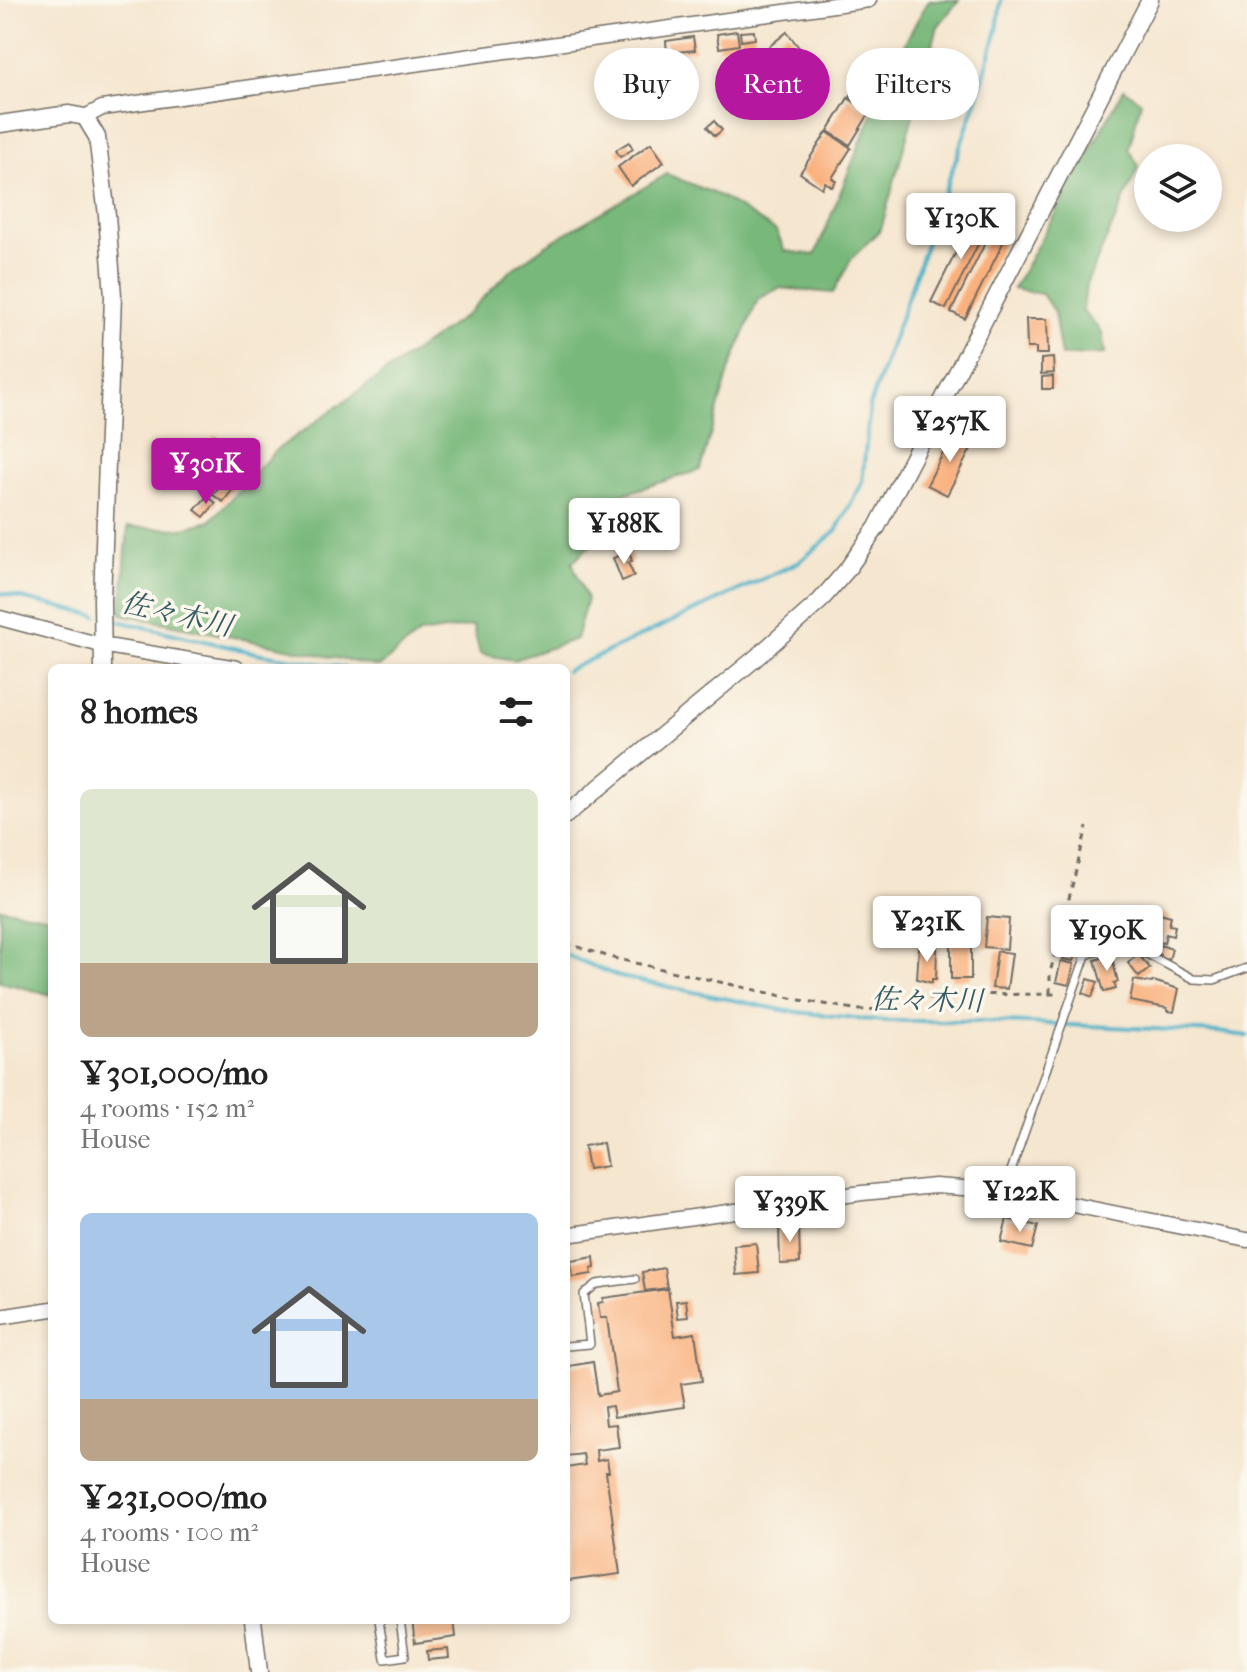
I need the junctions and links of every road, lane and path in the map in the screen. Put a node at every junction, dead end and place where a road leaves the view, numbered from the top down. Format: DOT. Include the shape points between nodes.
graph roads {
  1 [pos="869,0"];
  2 [pos="1150,0"];
  3 [pos="85,117"];
  4 [pos="0,124"];
  5 [pos="0,618"];
  6 [pos="102,640"];
  7 [pos="103,664"];
  8 [pos="218,664"];
  9 [pos="570,812"];
  10 [pos="1087,827"];
  11 [pos="570,944"];
  12 [pos="1247,968"];
  13 [pos="1050,993"];
  14 [pos="1073,996"];
  15 [pos="1004,1191"];
  16 [pos="570,1234"];
  17 [pos="1247,1240"];
  18 [pos="635,1279"];
  19 [pos="48,1310"];
  20 [pos="0,1317"];
  21 [pos="570,1346"];
  22 [pos="253,1624"];
  23 [pos="380,1624"];
  24 [pos="401,1624"];
  25 [pos="259,1672"];
  1 -- 3 [label="street" via="102,108"];
  2 -- 9 [label="street" via="877,527 846,571 757,657"];
  3 -- 4 [label="street" via="69,114"];
  3 -- 6 [label="street" via="97,137 113,296"];
  5 -- 6 [label="street"];
  6 -- 7 [label="street"];
  6 -- 8 [label="street"];
  10 -- 13 [label="path" via="1050,973"];
  11 -- 13 [label="path" via="860,1010 941,995"];
  12 -- 14 [label="lane" via="1214,980 1194,979 1130,945 1107,948 1086,955"];
  13 -- 14 [label="path"];
  14 -- 15 [label="lane"];
  15 -- 16 [label="street" via="935,1186 862,1193"];
  15 -- 17 [label="street"];
  18 -- 21 [label="lane" via="597,1284 584,1294 590,1344"];
  19 -- 20 [label="street"];
  22 -- 25 [label="street"];
  23 -- 24 [label="lane" via="385,1659 405,1656"];
}
